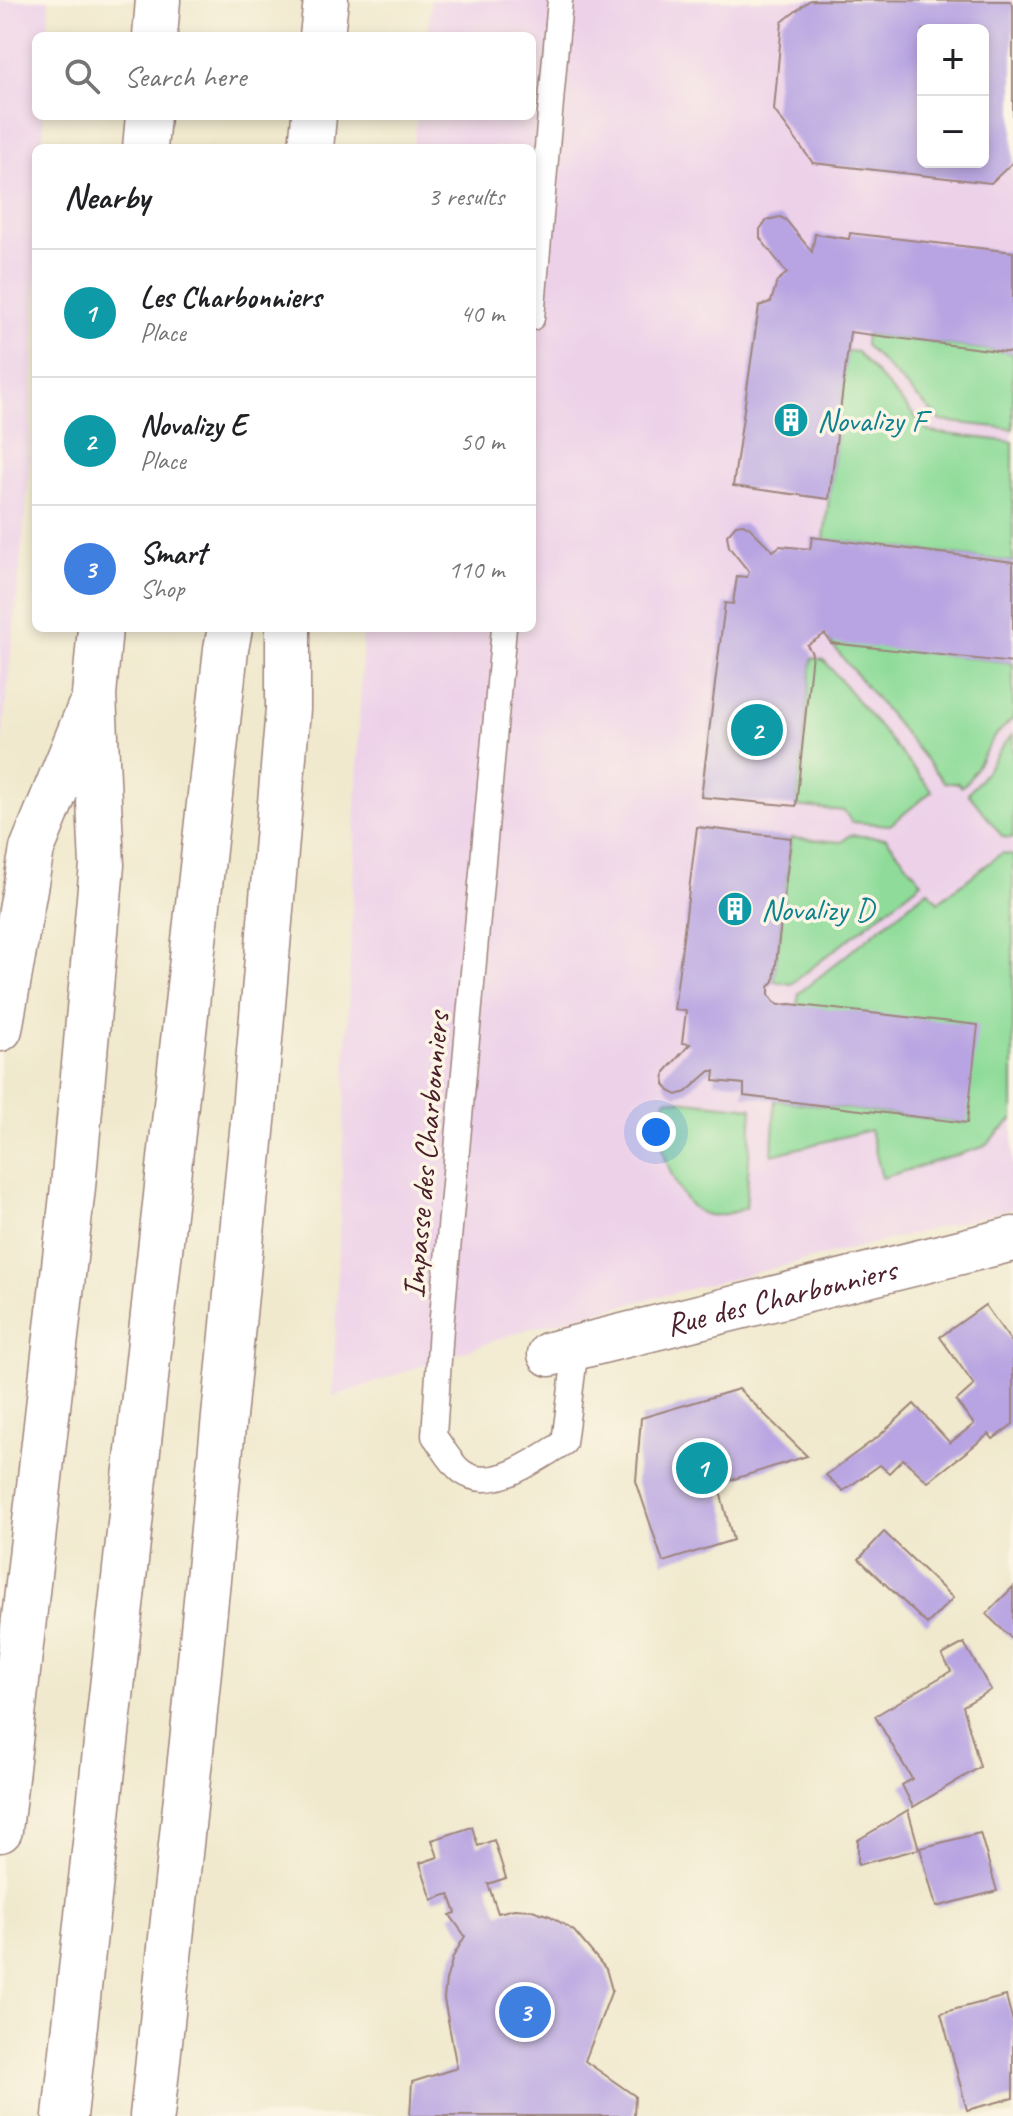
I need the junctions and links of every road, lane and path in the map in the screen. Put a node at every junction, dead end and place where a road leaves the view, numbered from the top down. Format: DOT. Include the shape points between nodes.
graph roads {
  1 [pos="158,0"];
  2 [pos="326,0"];
  3 [pos="560,0"];
  4 [pos="155,32"];
  5 [pos="322,32"];
  6 [pos="148,120"];
  7 [pos="314,120"];
  8 [pos="145,144"];
  9 [pos="311,144"];
  10 [pos="536,273"];
  11 [pos="100,632"];
  12 [pos="229,632"];
  13 [pos="288,632"];
  14 [pos="504,632"];
  15 [pos="94,695"];
  16 [pos="0,1029"];
  17 [pos="1013,1239"];
  18 [pos="563,1351"];
  19 [pos="0,1830"];
  20 [pos="152,2115"];
  21 [pos="65,2116"];
  1 -- 4 [label="main road"];
  2 -- 5 [label="main road"];
  3 -- 10 [label="lane"];
  6 -- 8 [label="main road"];
  7 -- 9 [label="main road"];
  11 -- 15 [label="main road"];
  12 -- 21 [label="main road"];
  13 -- 20 [label="main road" via="288,709 254,1111"];
  14 -- 18 [label="lane, Impasse des Charbonniers" via="434,1436 461,1471 480,1479 500,1477 564,1443"];
  15 -- 16 [label="main road" via="32,849"];
  15 -- 19 [label="main road" via="102,865 73,1187"];
  17 -- 18 [label="main road, Rue des Charbonniers"];
}
